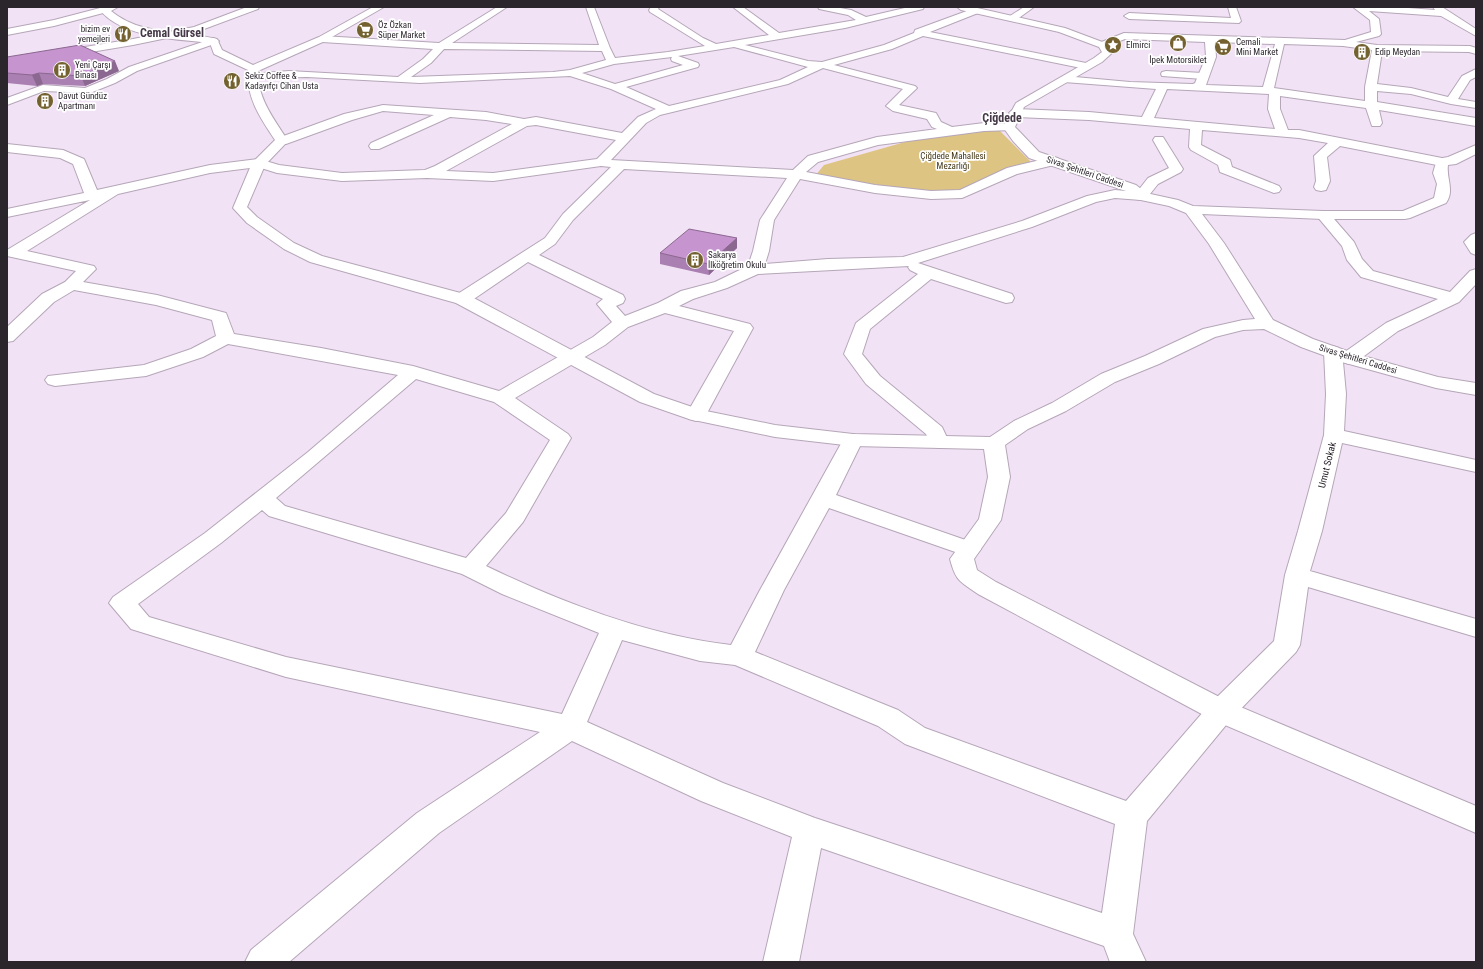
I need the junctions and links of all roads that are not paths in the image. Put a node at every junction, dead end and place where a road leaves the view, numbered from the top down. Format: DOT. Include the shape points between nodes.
graph roads {
  1 [pos="255,7"];
  2 [pos="380,7"];
  3 [pos="503,7"];
  4 [pos="590,7"];
  5 [pos="655,7"];
  6 [pos="742,7"];
  7 [pos="822,7"];
  8 [pos="920,7"];
  9 [pos="961,7"];
  10 [pos="1030,7"];
  11 [pos="1232,7"];
  12 [pos="1357,7"];
  13 [pos="1360,7"];
  14 [pos="109,9"];
  15 [pos="1440,10"];
  16 [pos="975,11"];
  17 [pos="42,17"];
  18 [pos="1013,18"];
  19 [pos="864,20"];
  20 [pos="1127,22"];
  21 [pos="845,25"];
  22 [pos="873,29"];
  23 [pos="7,31"];
  24 [pos="902,31"];
  25 [pos="924,32"];
  26 [pos="1476,33"];
  27 [pos="170,35"];
  28 [pos="777,36"];
  29 [pos="322,39"];
  30 [pos="1210,39"];
  31 [pos="214,41"];
  32 [pos="1280,42"];
  33 [pos="1343,43"];
  34 [pos="729,44"];
  35 [pos="1102,45"];
  36 [pos="441,46"];
  37 [pos="715,47"];
  38 [pos="90,48"];
  39 [pos="605,48"];
  40 [pos="1377,48"];
  41 [pos="1476,51"];
  42 [pos="668,56"];
  43 [pos="108,57"];
  44 [pos="613,62"];
  45 [pos="7,63"];
  46 [pos="120,63"];
  47 [pos="822,65"];
  48 [pos="1086,66"];
  49 [pos="133,69"];
  50 [pos="1476,72"];
  51 [pos="252,73"];
  52 [pos="571,73"];
  53 [pos="1166,74"];
  54 [pos="1203,76"];
  55 [pos="1064,79"];
  56 [pos="400,80"];
  57 [pos="21,86"];
  58 [pos="1163,86"];
  59 [pos="616,87"];
  60 [pos="1196,87"];
  61 [pos="1371,87"];
  62 [pos="42,88"];
  63 [pos="1272,92"];
  64 [pos="1451,101"];
  65 [pos="7,102"];
  66 [pos="1371,105"];
  67 [pos="1476,105"];
  68 [pos="667,109"];
  69 [pos="1015,113"];
  70 [pos="449,114"];
  71 [pos="1146,122"];
  72 [pos="1476,122"];
  73 [pos="524,123"];
  74 [pos="1376,123"];
  75 [pos="1196,126"];
  76 [pos="1009,127"];
  77 [pos="952,132"];
  78 [pos="1283,133"];
  79 [pos="626,138"];
  80 [pos="1159,140"];
  81 [pos="282,141"];
  82 [pos="1337,142"];
  83 [pos="375,146"];
  84 [pos="7,148"];
  85 [pos="1476,149"];
  86 [pos="1053,161"];
  87 [pos="601,162"];
  88 [pos="1442,162"];
  89 [pos="259,163"];
  90 [pos="621,165"];
  91 [pos="427,174"];
  92 [pos="796,174"];
  93 [pos="1321,187"];
  94 [pos="1274,189"];
  95 [pos="113,192"];
  96 [pos="10,196"];
  97 [pos="92,196"];
  98 [pos="1141,196"];
  99 [pos="1190,210"];
  100 [pos="11,212"];
  101 [pos="1323,215"];
  102 [pos="1476,238"];
  103 [pos="1476,250"];
  104 [pos="528,256"];
  105 [pos="904,262"];
  106 [pos="755,269"];
  107 [pos="929,273"];
  108 [pos="1476,274"];
  109 [pos="71,285"];
  110 [pos="1006,298"];
  111 [pos="1452,298"];
  112 [pos="462,299"];
  113 [pos="664,307"];
  114 [pos="622,323"];
  115 [pos="1267,324"];
  116 [pos="7,337"];
  117 [pos="226,338"];
  118 [pos="1341,355"];
  119 [pos="570,357"];
  120 [pos="413,372"];
  121 [pos="55,380"];
  122 [pos="1476,389"];
  123 [pos="501,398"];
  124 [pos="696,415"];
  125 [pos="1334,435"];
  126 [pos="853,440"];
  127 [pos="939,442"];
  128 [pos="994,443"];
  129 [pos="1476,466"];
  130 [pos="263,498"];
  131 [pos="823,498"];
  132 [pos="969,549"];
  133 [pos="471,568"];
  134 [pos="1297,576"];
  135 [pos="1476,628"];
  136 [pos="614,629"];
  137 [pos="739,656"];
  138 [pos="1221,711"];
  139 [pos="570,727"];
  140 [pos="1132,817"];
  141 [pos="1476,820"];
  142 [pos="809,830"];
  143 [pos="1116,934"];
  144 [pos="263,962"];
  145 [pos="781,962"];
  146 [pos="1128,962"];
  1 -- 27 [label="street" via="242,12 217,14 196,29"];
  2 -- 29 [label="street"];
  3 -- 36 [label="street"];
  4 -- 39 [label="street"];
  5 -- 37 [label="street" via="653,10"];
  6 -- 28 [label="street"];
  7 -- 19 [label="street" via="851,13"];
  8 -- 19 [label="street"];
  9 -- 16 [label="street"];
  10 -- 18 [label="street"];
  11 -- 20 [label="street" via="1236,21"];
  12 -- 13 [label="street"];
  13 -- 15 [label="street"];
  13 -- 33 [label="street" via="1374,19 1376,34"];
  14 -- 23 [label="street" via="54,23"];
  14 -- 27 [label="street" via="116,20 142,31"];
  15 -- 26 [label="street"];
  16 -- 18 [label="street"];
  16 -- 25 [label="street" via="923,30"];
  17 -- 23 [label="street"];
  18 -- 35 [label="street" via="1062,30"];
  19 -- 21 [label="street"];
  20 -- 30 [label="street"];
  20 -- 35 [label="street"];
  21 -- 22 [label="street"];
  21 -- 28 [label="street"];
  24 -- 25 [label="street"];
  25 -- 47 [label="street" via="888,48"];
  25 -- 48 [label="street"];
  27 -- 31 [label="street"];
  27 -- 38 [label="street"];
  28 -- 34 [label="street"];
  29 -- 36 [label="street"];
  29 -- 51 [label="street"];
  30 -- 32 [label="street"];
  30 -- 54 [label="street" via="1210,57"];
  31 -- 49 [label="street"];
  31 -- 51 [label="street" via="218,52"];
  32 -- 33 [label="street"];
  32 -- 63 [label="street"];
  33 -- 40 [label="street"];
  34 -- 37 [label="street"];
  34 -- 47 [label="street" via="808,64"];
  35 -- 48 [label="street" via="1108,52"];
  36 -- 39 [label="street"];
  36 -- 56 [label="street" via="427,61"];
  37 -- 42 [label="street"];
  38 -- 43 [label="street"];
  38 -- 45 [label="street"];
  39 -- 44 [label="street"];
  40 -- 41 [label="street"];
  40 -- 61 [label="street"];
  42 -- 44 [label="street"];
  42 -- 59 [label="street" via="694,66"];
  44 -- 52 [label="street"];
  46 -- 49 [label="street"];
  47 -- 68 [label="street" via="784,82"];
  47 -- 77 [label="street" via="911,88 892,106 932,116 936,124"];
  48 -- 55 [label="street"];
  49 -- 62 [label="street" via="86,91"];
  50 -- 64 [label="street" via="1466,78"];
  51 -- 56 [label="street"];
  51 -- 81 [label="street" via="257,102"];
  52 -- 56 [label="street"];
  52 -- 59 [label="street"];
  53 -- 54 [label="street"];
  54 -- 60 [label="street" via="1200,85"];
  55 -- 58 [label="street"];
  55 -- 69 [label="street" via="1020,105"];
  57 -- 62 [label="street"];
  58 -- 60 [label="street"];
  58 -- 71 [label="street"];
  59 -- 68 [label="street"];
  60 -- 63 [label="street"];
  61 -- 64 [label="street" via="1411,91"];
  61 -- 66 [label="street"];
  62 -- 65 [label="street"];
  63 -- 66 [label="street"];
  63 -- 78 [label="street" via="1274,112"];
  64 -- 67 [label="street"];
  66 -- 72 [label="street"];
  66 -- 74 [label="street"];
  68 -- 79 [label="street" via="642,120"];
  69 -- 71 [label="street" via="1089,116"];
  69 -- 76 [label="street"];
  70 -- 73 [label="street" via="486,116"];
  70 -- 81 [label="street" via="383,108 348,117"];
  70 -- 83 [label="street"];
  71 -- 75 [label="street"];
  73 -- 79 [label="street" via="536,121"];
  73 -- 91 [label="street"];
  75 -- 78 [label="street"];
  75 -- 94 [label="street" via="1195,147 1225,163 1225,169"];
  76 -- 77 [label="street" via="984,127"];
  76 -- 86 [label="street, Sivas Şehitleri Caddesi" via="1034,155"];
  77 -- 92 [label="street" via="877,141 813,159"];
  78 -- 82 [label="street"];
  79 -- 87 [label="street"];
  80 -- 98 [label="street" via="1176,169 1153,181"];
  81 -- 89 [label="street"];
  82 -- 88 [label="street"];
  82 -- 93 [label="street" via="1320,156 1323,182"];
  84 -- 97 [label="street" via="63,154 78,162"];
  85 -- 88 [label="street" via="1451,161"];
  86 -- 92 [label="street" via="1012,171 962,194 931,195 875,189"];
  86 -- 98 [label="street, Sivas Şehitleri Caddesi" via="1131,188"];
  87 -- 90 [label="street"];
  87 -- 91 [label="street" via="493,177"];
  88 -- 101 [label="street" via="1440,173 1444,184 1441,200 1429,206 1405,215"];
  89 -- 91 [label="street" via="277,169 342,177"];
  89 -- 95 [label="street" via="210,170"];
  89 -- 112 [label="street" via="240,208 252,220 289,246 316,259"];
  90 -- 92 [label="street"];
  90 -- 104 [label="street" via="568,217 550,240"];
  92 -- 106 [label="street" via="767,220"];
  95 -- 97 [label="street"];
  95 -- 109 [label="street" via="13,253 88,269"];
  96 -- 100 [label="street"];
  97 -- 100 [label="street"];
  98 -- 99 [label="street, Sivas Şehitleri Caddesi"];
  98 -- 105 [label="street" via="1115,194 1092,199 1027,224"];
  99 -- 101 [label="street"];
  99 -- 115 [label="street" via="1216,243"];
  101 -- 111 [label="street" via="1349,245 1355,260 1367,274"];
  102 -- 103 [label="street" via="1472,242"];
  104 -- 112 [label="street"];
  104 -- 114 [label="street" via="617,299 606,304"];
  105 -- 106 [label="street"];
  105 -- 107 [label="street"];
  106 -- 113 [label="street" via="721,285 687,295"];
  107 -- 110 [label="street"];
  107 -- 127 [label="street" via="862,327 853,354 873,380 935,431"];
  108 -- 111 [label="street"];
  109 -- 116 [label="street" via="48,298"];
  109 -- 117 [label="street" via="157,300 220,317"];
  111 -- 118 [label="street"];
  112 -- 119 [label="street"];
  113 -- 114 [label="street"];
  113 -- 124 [label="street" via="744,328"];
  114 -- 119 [label="street" via="599,341"];
  115 -- 118 [label="street, Sivas Şehitleri Caddesi" via="1307,343"];
  115 -- 128 [label="street" via="1243,325 1209,333 1108,378"];
  117 -- 120 [label="street"];
  117 -- 121 [label="street" via="197,353 146,370"];
  118 -- 122 [label="street, Sivas Şehitleri Caddesi" via="1436,382"];
  118 -- 125 [label="street, Umut Sokak"];
  119 -- 123 [label="street"];
  119 -- 124 [label="street" via="647,398"];
  120 -- 123 [label="street"];
  120 -- 130 [label="street"];
  123 -- 133 [label="street" via="560,438 515,517"];
  124 -- 126 [label="street" via="774,431"];
  125 -- 129 [label="street"];
  125 -- 134 [label="street, Umut Sokak"];
  126 -- 127 [label="street"];
  126 -- 131 [label="street"];
  127 -- 128 [label="street"];
  128 -- 132 [label="street" via="999,477 990,520"];
  130 -- 133 [label="street" via="277,511"];
  130 -- 139 [label="street" via="213,538 122,603 140,623 286,667"];
  131 -- 132 [label="street"];
  131 -- 137 [label="street"];
  132 -- 138 [label="street" via="962,559 966,574 987,588"];
  133 -- 136 [label="street" via="511,588"];
  134 -- 135 [label="street"];
  134 -- 138 [label="street, Umut Sokak" via="1286,645"];
  136 -- 137 [label="street" via="700,651"];
  136 -- 139 [label="street"];
  137 -- 140 [label="street" via="888,718 915,736"];
  138 -- 140 [label="street, Umut Sokak"];
  138 -- 141 [label="street"];
  139 -- 142 [label="street" via="712,792"];
  139 -- 144 [label="street" via="428,823"];
  140 -- 143 [label="street"];
  142 -- 143 [label="street"];
  142 -- 145 [label="street"];
  143 -- 146 [label="street"];
}
